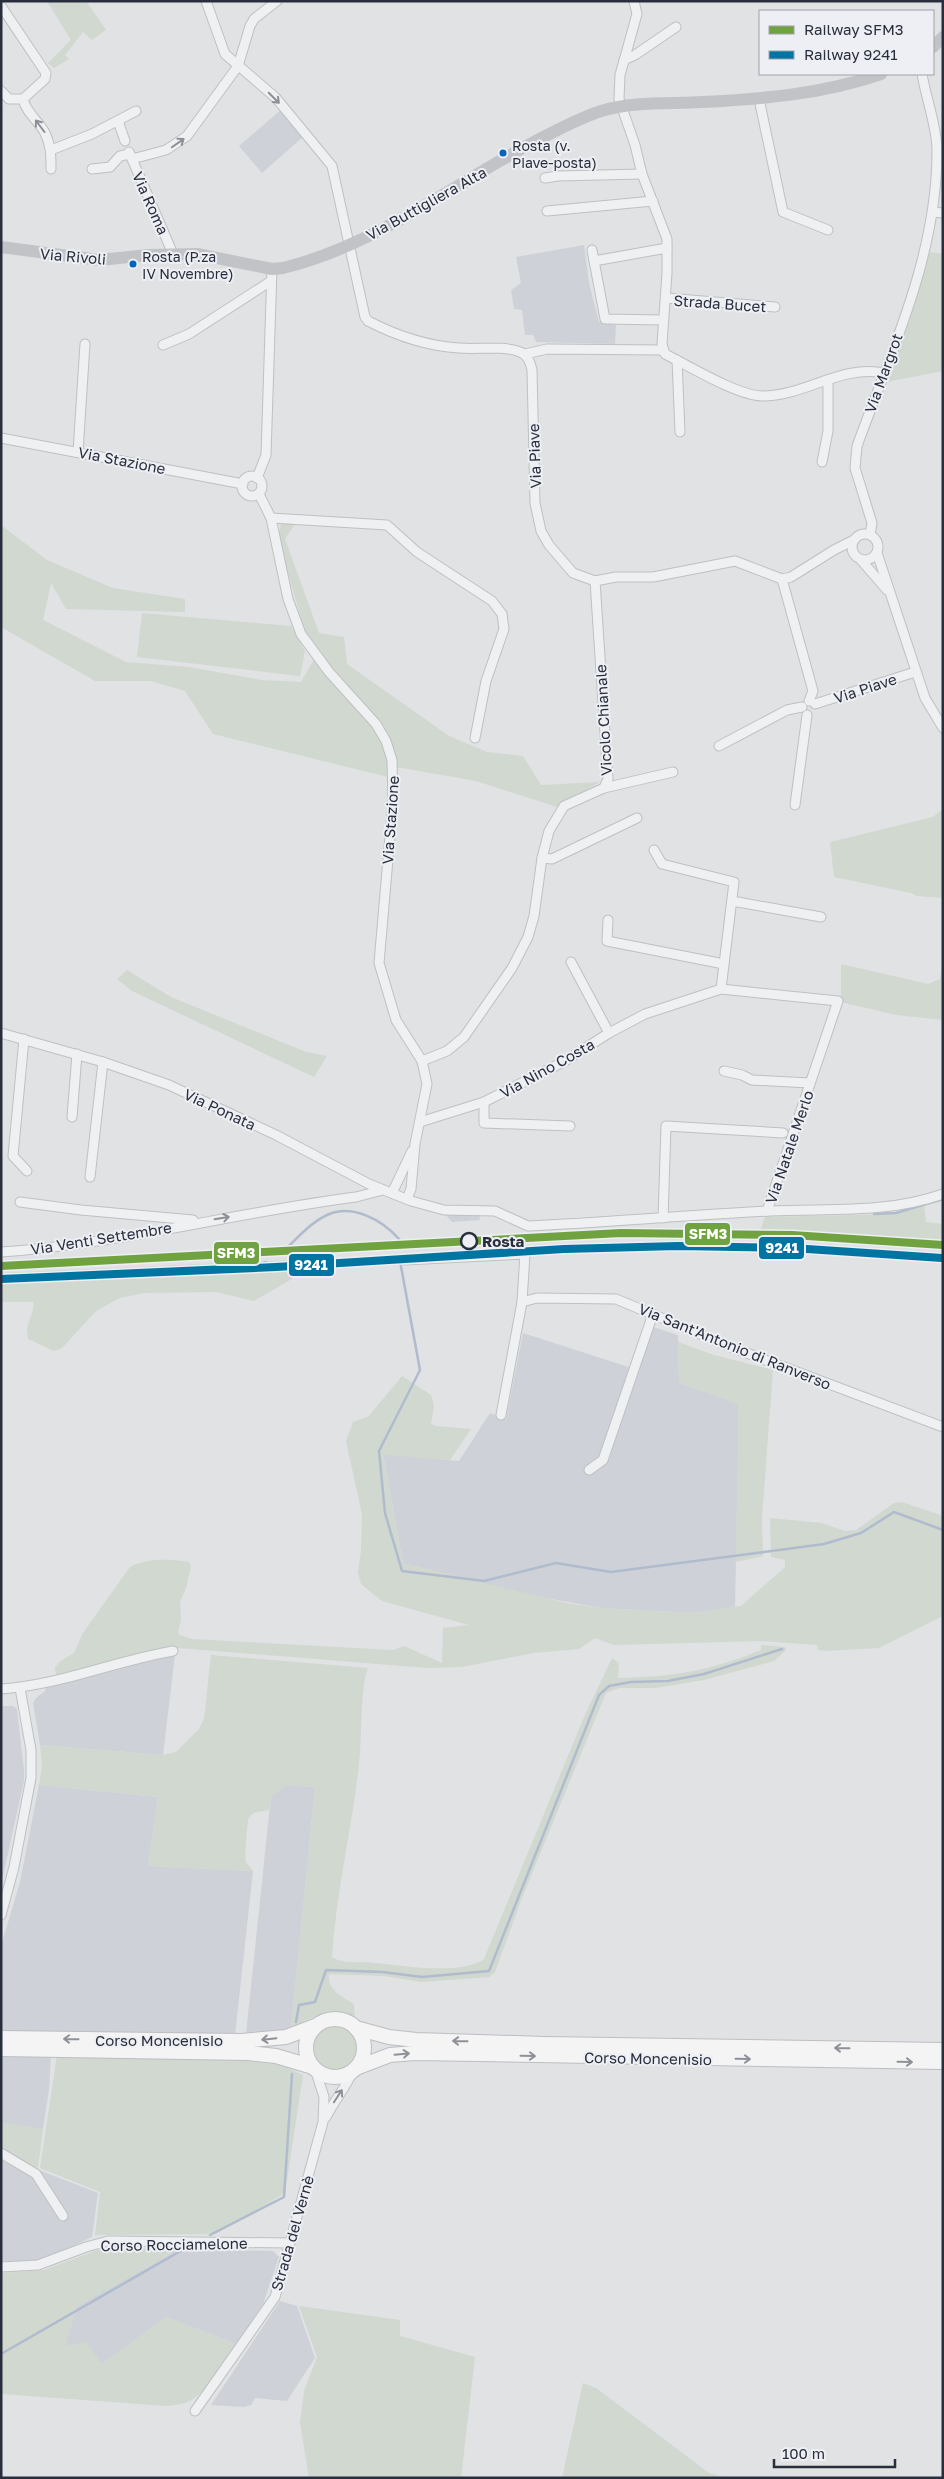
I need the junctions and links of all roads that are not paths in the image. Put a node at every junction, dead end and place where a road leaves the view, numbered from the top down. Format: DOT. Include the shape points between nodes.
graph roads {
  1 [pos="206,1"];
  2 [pos="277,1"];
  3 [pos="635,2"];
  4 [pos="1,6"];
  5 [pos="676,26"];
  6 [pos="943,36"];
  7 [pos="934,46"];
  8 [pos="624,60"];
  9 [pos="238,66"];
  10 [pos="877,75"];
  11 [pos="922,75"];
  12 [pos="1,91"];
  13 [pos="759,99"];
  14 [pos="24,101"];
  15 [pos="621,106"];
  16 [pos="136,111"];
  17 [pos="118,121"];
  18 [pos="125,141"];
  19 [pos="51,150"];
  20 [pos="130,155"];
  21 [pos="51,169"];
  22 [pos="92,169"];
  23 [pos="642,174"];
  24 [pos="545,178"];
  25 [pos="653,201"];
  26 [pos="546,211"];
  27 [pos="933,212"];
  28 [pos="943,213"];
  29 [pos="828,230"];
  30 [pos="350,245"];
  31 [pos="1,247"];
  32 [pos="667,248"];
  33 [pos="592,250"];
  34 [pos="173,254"];
  35 [pos="594,261"];
  36 [pos="271,275"];
  37 [pos="666,298"];
  38 [pos="775,307"];
  39 [pos="663,320"];
  40 [pos="85,344"];
  41 [pos="163,345"];
  42 [pos="662,350"];
  43 [pos="525,354"];
  44 [pos="677,360"];
  45 [pos="884,373"];
  46 [pos="828,380"];
  47 [pos="680,432"];
  48 [pos="1,438"];
  49 [pos="78,452"];
  50 [pos="822,462"];
  51 [pos="257,478"];
  52 [pos="243,484"];
  53 [pos="259,494"];
  54 [pos="271,518"];
  55 [pos="870,535"];
  56 [pos="854,540"];
  57 [pos="834,550"];
  58 [pos="853,553"];
  59 [pos="877,553"];
  60 [pos="861,560"];
  61 [pos="782,579"];
  62 [pos="595,581"];
  63 [pos="890,594"];
  64 [pos="915,672"];
  65 [pos="809,704"];
  66 [pos="807,715"];
  67 [pos="943,728"];
  68 [pos="475,738"];
  69 [pos="719,746"];
  70 [pos="673,772"];
  71 [pos="604,788"];
  72 [pos="795,805"];
  73 [pos="637,818"];
  74 [pos="654,850"];
  75 [pos="542,858"];
  76 [pos="732,901"];
  77 [pos="821,917"];
  78 [pos="608,920"];
  79 [pos="571,962"];
  80 [pos="724,964"];
  81 [pos="722,988"];
  82 [pos="838,1001"];
  83 [pos="1,1033"];
  84 [pos="609,1033"];
  85 [pos="24,1039"];
  86 [pos="78,1054"];
  87 [pos="422,1061"];
  88 [pos="103,1062"];
  89 [pos="724,1071"];
  90 [pos="810,1083"];
  91 [pos="484,1102"];
  92 [pos="72,1117"];
  93 [pos="420,1122"];
  94 [pos="570,1126"];
  95 [pos="783,1133"];
  96 [pos="415,1144"];
  97 [pos="26,1171"];
  98 [pos="90,1177"];
  99 [pos="383,1190"];
  100 [pos="392,1194"];
  101 [pos="943,1194"];
  102 [pos="407,1199"];
  103 [pos="20,1202"];
  104 [pos="767,1211"];
  105 [pos="663,1218"];
  106 [pos="201,1222"];
  107 [pos="1,1252"];
  108 [pos="405,1260"];
  109 [pos="522,1302"];
  110 [pos="653,1314"];
  111 [pos="501,1415"];
  112 [pos="943,1427"];
  113 [pos="589,1470"];
  114 [pos="173,1651"];
  115 [pos="20,1688"];
  116 [pos="1,1689"];
  117 [pos="1,1915"];
  118 [pos="315,2026"];
  119 [pos="356,2028"];
  120 [pos="1,2038"];
  121 [pos="1,2050"];
  122 [pos="943,2050"];
  123 [pos="943,2062"];
  124 [pos="314,2068"];
  125 [pos="354,2069"];
  126 [pos="323,2122"];
  127 [pos="1,2153"];
  128 [pos="63,2216"];
  129 [pos="290,2244"];
  130 [pos="1,2267"];
  131 [pos="195,2410"];
  1 -- 9 [label="street" via="225,54"];
  2 -- 9 [label="street" via="254,19"];
  3 -- 8 [label="street, Strada Bucet" via="637,14"];
  4 -- 14 [label="street" via="46,73 45,79"];
  5 -- 8 [label="street"];
  6 -- 7 [label="street"];
  8 -- 15 [label="street, Strada Bucet" via="619,87"];
  20 -- 9 [label="street, one-way" via="166,150 187,136"];
  9 -- 30 [label="street, one-way" via="276,98 332,166"];
  10 -- 13 [label="street, Via Buttigliera Alta" via="793,95"];
  11 -- 27 [label="street, Via Margrot" via="937,146"];
  12 -- 14 [label="street" via="9,99"];
  13 -- 15 [label="street, Via Buttigliera Alta"];
  13 -- 29 [label="street" via="783,212"];
  19 -- 14 [label="street, one-way" via="45,132"];
  15 -- 23 [label="street, Strada Bucet"];
  15 -- 30 [label="street, Via Buttigliera Alta" via="581,119 547,136"];
  16 -- 17 [label="street"];
  17 -- 18 [label="street"];
  17 -- 19 [label="street"];
  19 -- 21 [label="street"];
  20 -- 22 [label="street" via="120,156 110,167"];
  20 -- 34 [label="street, Via Roma"];
  23 -- 24 [label="street"];
  23 -- 25 [label="street, Strada Bucet"];
  25 -- 26 [label="street"];
  25 -- 32 [label="street, Strada Bucet" via="667,239"];
  27 -- 28 [label="street"];
  27 -- 45 [label="street, Via Margrot" via="918,278"];
  30 -- 36 [label="street, Via Rivoli"];
  30 -- 43 [label="street" via="368,321 400,336 438,346 514,350"];
  31 -- 34 [label="street, Via Rivoli" via="99,260"];
  32 -- 35 [label="street"];
  32 -- 37 [label="street, Strada Bucet"];
  33 -- 35 [label="street, Strada Bucet"];
  34 -- 36 [label="street, Via Rivoli" via="222,258"];
  35 -- 39 [label="street, Strada Bucet" via="606,319"];
  36 -- 41 [label="street" via="189,334"];
  36 -- 51 [label="street" via="266,455"];
  37 -- 38 [label="street, Strada Bucet"];
  37 -- 39 [label="street, Strada Bucet"];
  39 -- 42 [label="street, Strada Bucet"];
  40 -- 49 [label="street"];
  42 -- 43 [label="street" via="547,349"];
  42 -- 44 [label="street"];
  43 -- 62 [label="street, Via Piave" via="532,370 535,503 542,531 549,545 573,573"];
  44 -- 46 [label="street" via="757,396"];
  44 -- 47 [label="street"];
  45 -- 46 [label="street" via="863,371"];
  45 -- 55 [label="street, Via Margrot" via="857,446 855,468 872,523"];
  46 -- 50 [label="street" via="828,431"];
  48 -- 49 [label="street, Via Stazione"];
  49 -- 52 [label="street, Via Stazione"];
  51 -- 52 [label="street" via="248,477"];
  51 -- 53 [label="street" via="262,485"];
  52 -- 53 [label="street" via="247,495"];
  53 -- 54 [label="street, Via Stazione"];
  54 -- 68 [label="street" via="387,525 417,552 492,601 502,614 504,629 486,681"];
  54 -- 87 [label="street, Via Stazione" via="288,599 302,634 316,656 376,724 392,760 394,801 379,964 396,1020"];
  55 -- 56 [label="street" via="861,535"];
  55 -- 59 [label="street" via="876,541"];
  56 -- 57 [label="street"];
  56 -- 58 [label="street"];
  57 -- 58 [label="street"];
  57 -- 61 [label="street" via="791,577"];
  58 -- 60 [label="street"];
  59 -- 60 [label="street" via="869,560"];
  59 -- 63 [label="street, Via Piave"];
  60 -- 63 [label="street, Via Piave"];
  61 -- 62 [label="street" via="735,561 653,577 616,577"];
  61 -- 65 [label="street, Via Piave" via="813,691"];
  62 -- 71 [label="street, Vicolo Chianale" via="608,779"];
  63 -- 64 [label="street, Via Piave"];
  64 -- 65 [label="street, Via Piave"];
  64 -- 67 [label="street, Via Piave" via="931,711"];
  65 -- 66 [label="street" via="803,713"];
  65 -- 66 [label="street" via="815,712"];
  65 -- 69 [label="street, Via Piave" via="787,710"];
  66 -- 72 [label="street"];
  70 -- 71 [label="street"];
  71 -- 75 [label="street, Vicolo Chianale" via="564,806 549,830"];
  73 -- 75 [label="street" via="552,859"];
  74 -- 76 [label="street" via="662,864 734,882"];
  75 -- 87 [label="street, Vicolo Chianale" via="532,923 512,968 464,1037 447,1051"];
  76 -- 77 [label="street"];
  76 -- 80 [label="street"];
  78 -- 80 [label="street" via="607,941"];
  79 -- 84 [label="street, Via Nino Costa"];
  80 -- 81 [label="street"];
  81 -- 82 [label="street, Via Nino Costa"];
  81 -- 84 [label="street, Via Nino Costa" via="645,1014"];
  82 -- 90 [label="street, Via Natale Merlo"];
  83 -- 85 [label="street, Via Ponata"];
  84 -- 91 [label="street, Via Nino Costa" via="565,1061"];
  85 -- 86 [label="street, Via Ponata"];
  85 -- 97 [label="street" via="13,1156"];
  86 -- 88 [label="street, Via Ponata"];
  86 -- 92 [label="street"];
  87 -- 93 [label="street, Via Stazione" via="427,1084"];
  88 -- 98 [label="street"];
  88 -- 99 [label="street, Via Ponata" via="169,1085"];
  89 -- 90 [label="street, Via Natale Merlo" via="752,1080"];
  90 -- 104 [label="street, Via Natale Merlo"];
  91 -- 93 [label="street, Via Nino Costa"];
  91 -- 94 [label="street, Via Nino Costa" via="484,1124"];
  93 -- 96 [label="street, Via Stazione"];
  95 -- 105 [label="street" via="666,1126"];
  96 -- 100 [label="street, Via Stazione"];
  96 -- 102 [label="street, Via Stazione" via="411,1189"];
  99 -- 100 [label="street, Via Ponata"];
  106 -- 99 [label="street, Via Venti Settembre, one-way"];
  100 -- 102 [label="street, Via Ponata"];
  101 -- 104 [label="street" via="890,1208"];
  102 -- 105 [label="street, Via Ponata" via="444,1210 495,1211 528,1226"];
  103 -- 106 [label="street, Via Venti Settembre"];
  104 -- 105 [label="street"];
  106 -- 107 [label="street, Via Venti Settembre" via="84,1244"];
  108 -- 109 [label="street" via="525,1254"];
  109 -- 110 [label="street, Via Sant'Antonio di Ranverso" via="537,1298 616,1298"];
  109 -- 111 [label="street"];
  110 -- 112 [label="street, Via Sant'Antonio di Ranverso"];
  110 -- 113 [label="street" via="603,1460"];
  114 -- 115 [label="street"];
  115 -- 116 [label="street"];
  115 -- 117 [label="street" via="31,1750 31,1778"];
  118 -- 119 [label="main road" via="323,2021 341,2019"];
  118 -- 120 [label="main road, Corso Moncenisio, one-way" via="286,2037 242,2041"];
  118 -- 124 [label="main road" via="306,2050"];
  122 -- 119 [label="main road, Corso Moncenisio, one-way" via="416,2040"];
  119 -- 125 [label="main road" via="362,2035 364,2052"];
  121 -- 124 [label="main road, Corso Moncenisio" via="248,2053 276,2056"];
  125 -- 123 [label="main road, Corso Moncenisio, one-way" via="390,2055 415,2053"];
  124 -- 125 [label="main road" via="334,2077 344,2076"];
  124 -- 126 [label="street, Strada del Vernè" via="324,2097"];
  126 -- 125 [label="street, Strada del Vernè, one-way"];
  126 -- 129 [label="street, Strada del Vernè"];
  127 -- 128 [label="street" via="36,2174"];
  129 -- 130 [label="street, Corso Rocciamelone" via="108,2242 38,2265"];
  129 -- 131 [label="street, Strada del Vernè" via="270,2307"];
}
